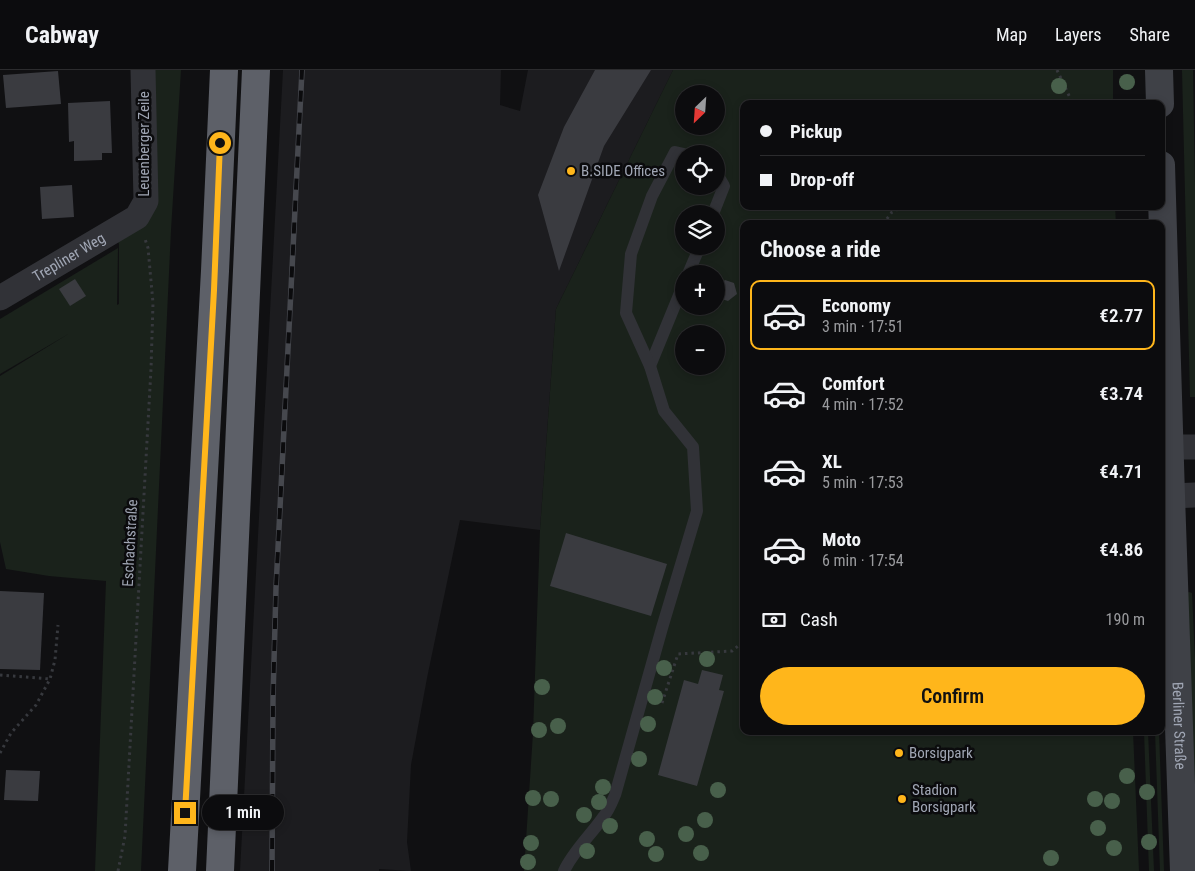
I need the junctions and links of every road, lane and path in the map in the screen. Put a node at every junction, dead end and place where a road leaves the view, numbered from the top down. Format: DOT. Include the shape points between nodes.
graph roads {
  1 [pos="143,70"];
  2 [pos="224,70"];
  3 [pos="256,70"];
  4 [pos="1057,70"];
  5 [pos="1159,70"];
  6 [pos="1071,100"];
  7 [pos="1160,100"];
  8 [pos="675,152"];
  9 [pos="896,210"];
  10 [pos="1164,210"];
  11 [pos="137,217"];
  12 [pos="886,220"];
  13 [pos="0,298"];
  14 [pos="675,305"];
  15 [pos="650,366"];
  16 [pos="1182,447"];
  17 [pos="1183,496"];
  18 [pos="1184,581"];
  19 [pos="58,625"];
  20 [pos="740,644"];
  21 [pos="0,675"];
  22 [pos="50,678"];
  23 [pos="660,708"];
  24 [pos="0,753"];
  25 [pos="118,871"];
  26 [pos="182,871"];
  27 [pos="220,871"];
  28 [pos="564,871"];
  29 [pos="1184,871"];
  1 -- 11 [label="street, Leuenberger Zeile" via="146,201"];
  2 -- 26 [label="highway"];
  3 -- 27 [label="highway"];
  4 -- 6 [label="path"];
  5 -- 7 [label="main road"];
  8 -- 15 [label="lane" via="652,196 631,254 626,313"];
  9 -- 12 [label="path"];
  10 -- 16 [label="main road, Berliner Straße"];
  11 -- 13 [label="street, Trepliner Weg"];
  11 -- 25 [label="path, Eschachstraße" via="148,248 153,313 125,836"];
  14 -- 15 [label="lane"];
  15 -- 28 [label="lane" via="664,411 693,447 697,511 615,794 605,816 581,844"];
  16 -- 17 [label="main road, Berliner Straße"];
  17 -- 18 [label="main road, Berliner Straße"];
  18 -- 29 [label="main road, Berliner Straße"];
  19 -- 22 [label="path"];
  20 -- 23 [label="path" via="732,651 678,654"];
  21 -- 22 [label="path"];
  22 -- 24 [label="path" via="36,705 11,733"];
}
